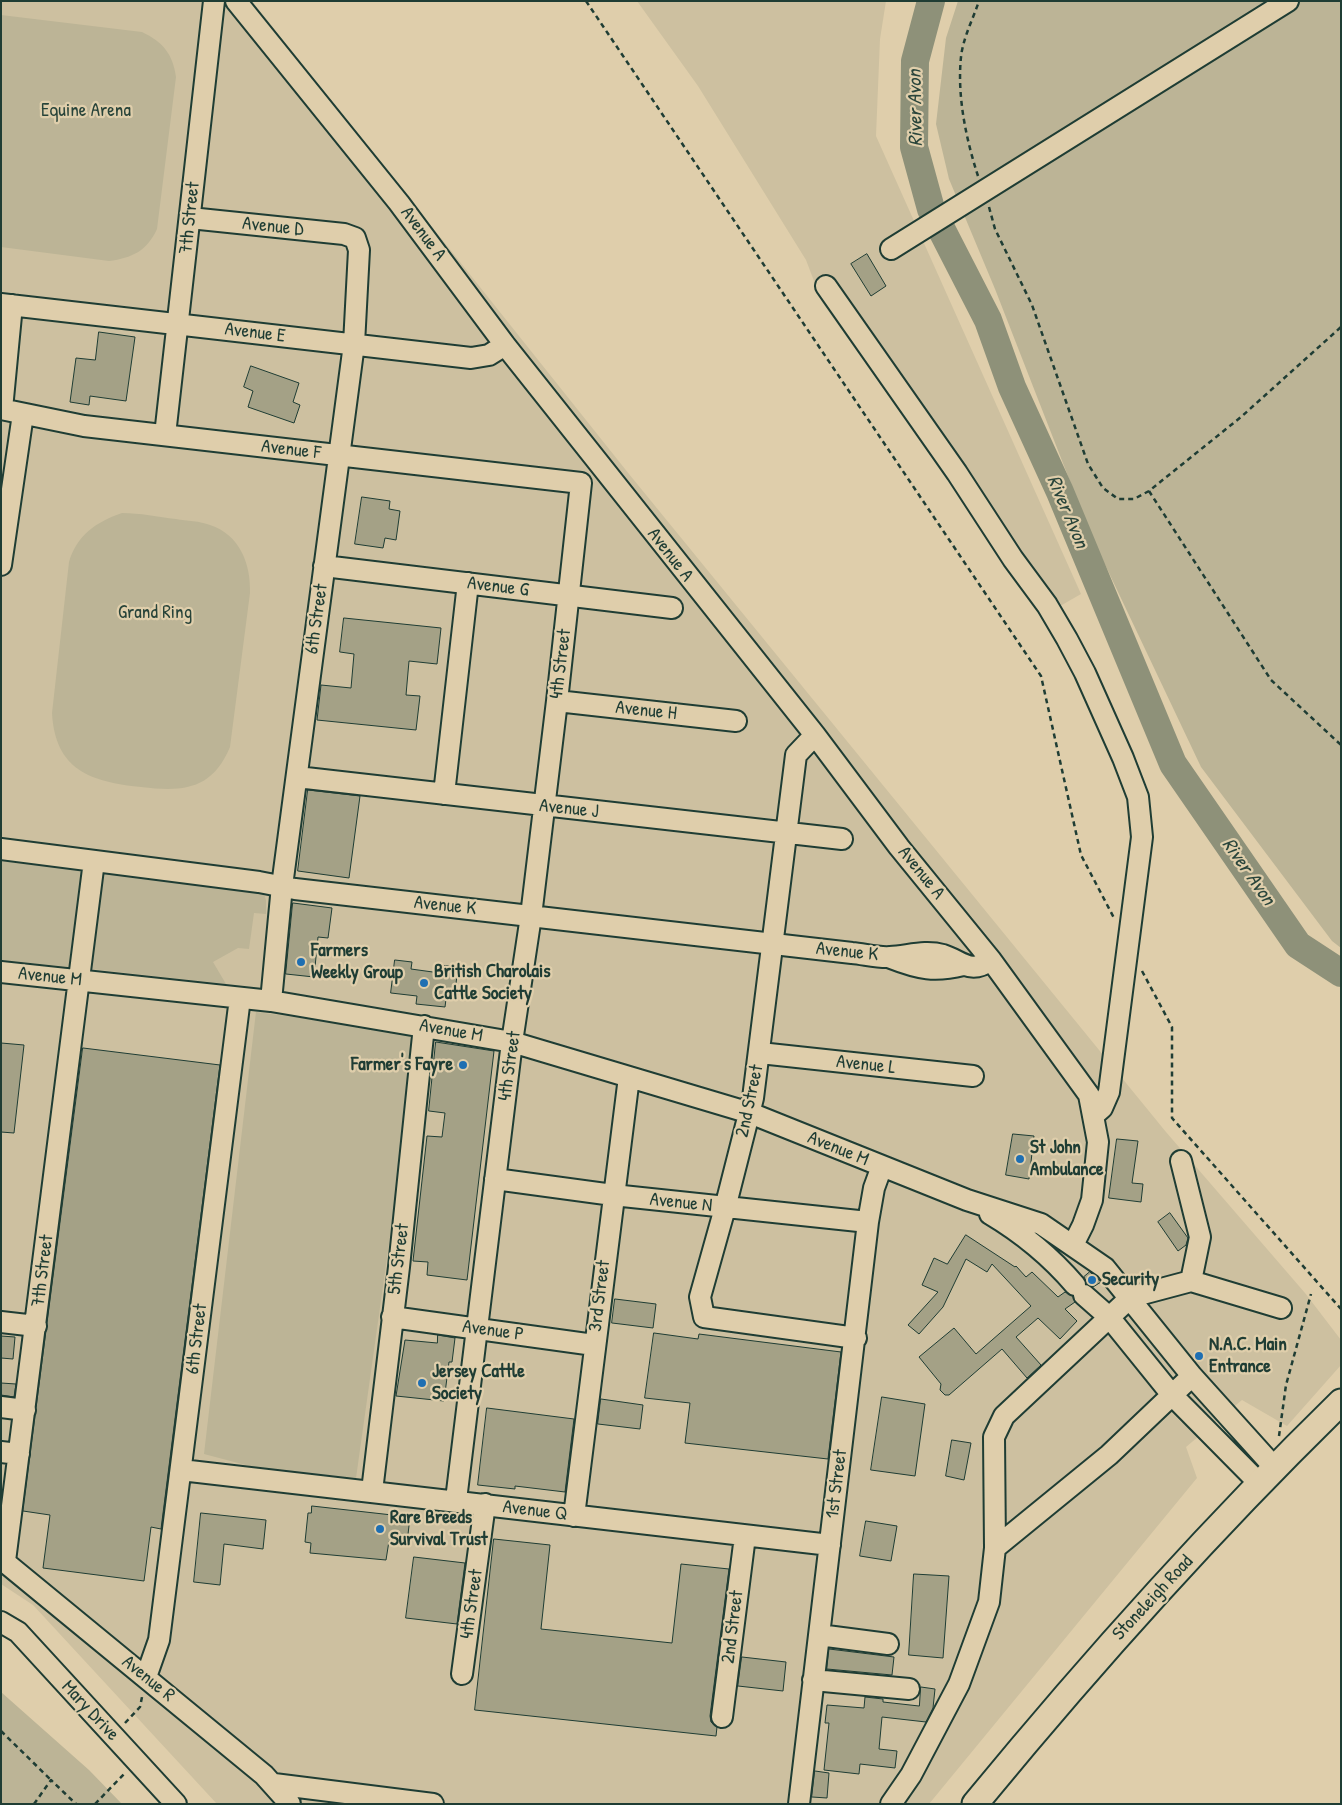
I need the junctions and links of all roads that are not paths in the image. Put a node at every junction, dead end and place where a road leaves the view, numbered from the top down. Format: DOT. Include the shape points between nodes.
graph roads {
  1 [pos="214,1"];
  2 [pos="236,1"];
  3 [pos="1288,1"];
  4 [pos="190,218"];
  5 [pos="355,238"];
  6 [pos="891,249"];
  7 [pos="826,286"];
  8 [pos="7,305"];
  9 [pos="178,324"];
  10 [pos="354,344"];
  11 [pos="504,345"];
  12 [pos="1,409"];
  13 [pos="24,414"];
  14 [pos="165,435"];
  15 [pos="338,455"];
  16 [pos="600,465"];
  17 [pos="581,483"];
  18 [pos="1,565"];
  19 [pos="324,566"];
  20 [pos="468,583"];
  21 [pos="569,596"];
  22 [pos="672,608"];
  23 [pos="557,701"];
  24 [pos="736,721"];
  25 [pos="815,735"];
  26 [pos="298,777"];
  27 [pos="444,794"];
  28 [pos="542,806"];
  29 [pos="787,833"];
  30 [pos="842,839"];
  31 [pos="1,849"];
  32 [pos="94,861"];
  33 [pos="282,886"];
  34 [pos="531,916"];
  35 [pos="773,944"];
  36 [pos="992,960"];
  37 [pos="1,972"];
  38 [pos="79,980"];
  39 [pos="240,998"];
  40 [pos="271,1002"];
  41 [pos="424,1026"];
  42 [pos="512,1042"];
  43 [pos="760,1053"];
  44 [pos="973,1076"];
  45 [pos="629,1077"];
  46 [pos="750,1113"];
  47 [pos="1094,1115"];
  48 [pos="1181,1161"];
  49 [pos="882,1166"];
  50 [pos="495,1179"];
  51 [pos="613,1196"];
  52 [pos="967,1200"];
  53 [pos="726,1208"];
  54 [pos="868,1222"];
  55 [pos="1073,1245"];
  56 [pos="1191,1281"];
  57 [pos="1131,1298"];
  58 [pos="1281,1308"];
  59 [pos="392,1317"];
  60 [pos="1109,1317"];
  61 [pos="1,1322"];
  62 [pos="36,1326"];
  63 [pos="478,1329"];
  64 [pos="856,1338"];
  65 [pos="594,1345"];
  66 [pos="1192,1376"];
  67 [pos="1172,1395"];
  68 [pos="1341,1402"];
  69 [pos="1,1407"];
  70 [pos="25,1410"];
  71 [pos="10,1453"];
  72 [pos="181,1470"];
  73 [pos="1266,1475"];
  74 [pos="372,1492"];
  75 [pos="456,1500"];
  76 [pos="485,1504"];
  77 [pos="574,1516"];
  78 [pos="745,1536"];
  79 [pos="830,1545"];
  80 [pos="996,1548"];
  81 [pos="3,1560"];
  82 [pos="1,1622"];
  83 [pos="819,1635"];
  84 [pos="888,1644"];
  85 [pos="462,1674"];
  86 [pos="146,1677"];
  87 [pos="813,1680"];
  88 [pos="908,1689"];
  89 [pos="722,1718"];
  90 [pos="274,1784"];
  91 [pos="176,1804"];
  92 [pos="290,1804"];
  93 [pos="433,1804"];
  94 [pos="798,1804"];
  95 [pos="891,1804"];
  96 [pos="975,1804"];
  1 -- 4 [label="lane, 7th Street"];
  2 -- 11 [label="lane, Avenue A" via="399,203"];
  3 -- 6 [label="lane"];
  4 -- 5 [label="lane, Avenue D" via="344,234"];
  4 -- 9 [label="lane, 7th Street"];
  5 -- 10 [label="lane, 6th Street" via="359,250"];
  7 -- 47 [label="lane" via="1048,605 1085,673 1138,797 1142,838 1109,1092 1102,1108"];
  8 -- 9 [label="lane, Avenue E"];
  8 -- 12 [label="lane"];
  9 -- 10 [label="lane, Avenue E"];
  9 -- 14 [label="lane, 7th Street"];
  10 -- 11 [label="lane, Avenue E" via="470,358 489,355"];
  10 -- 15 [label="lane, 6th Street"];
  11 -- 16 [label="lane, Avenue A"];
  12 -- 13 [label="lane, Avenue F"];
  13 -- 14 [label="lane, Avenue F" via="84,426"];
  13 -- 18 [label="lane"];
  14 -- 15 [label="lane, Avenue F"];
  15 -- 17 [label="lane, Avenue F"];
  15 -- 19 [label="lane, 6th Street"];
  16 -- 17 [label="lane"];
  16 -- 25 [label="lane, Avenue A"];
  17 -- 21 [label="lane, 4th Street"];
  19 -- 20 [label="lane, Avenue G"];
  19 -- 26 [label="lane, 6th Street"];
  20 -- 21 [label="lane, Avenue G"];
  20 -- 27 [label="lane"];
  21 -- 22 [label="lane, Avenue G"];
  21 -- 23 [label="lane, 4th Street"];
  23 -- 24 [label="lane, Avenue H"];
  23 -- 28 [label="lane, 4th Street"];
  25 -- 29 [label="lane, 2nd Street" via="796,755"];
  25 -- 36 [label="lane, Avenue A"];
  26 -- 27 [label="lane, Avenue J"];
  26 -- 33 [label="lane, 6th Street"];
  27 -- 28 [label="lane, Avenue J"];
  28 -- 29 [label="lane, Avenue J"];
  28 -- 34 [label="lane, 4th Street"];
  29 -- 30 [label="lane, Avenue J"];
  29 -- 35 [label="lane, 2nd Street"];
  31 -- 32 [label="lane, Avenue K"];
  32 -- 33 [label="lane, Avenue K"];
  32 -- 38 [label="lane, 7th Street"];
  33 -- 34 [label="lane, Avenue K"];
  33 -- 40 [label="lane, 6th Street"];
  34 -- 35 [label="lane, Avenue K"];
  34 -- 42 [label="lane, 4th Street"];
  35 -- 36 [label="lane, Avenue K" via="890,957 917,953 943,955 963,965 984,965"];
  35 -- 43 [label="lane, 2nd Street"];
  36 -- 47 [label="lane, Avenue A" via="1089,1095"];
  37 -- 38 [label="lane, Avenue M"];
  38 -- 39 [label="lane, Avenue M"];
  38 -- 62 [label="lane, 7th Street"];
  39 -- 40 [label="lane, Avenue M"];
  39 -- 72 [label="lane, 6th Street"];
  40 -- 41 [label="lane, Avenue M"];
  41 -- 42 [label="lane, Avenue M"];
  41 -- 59 [label="lane, 5th Street"];
  42 -- 45 [label="lane, Avenue M"];
  42 -- 50 [label="lane, 4th Street"];
  43 -- 44 [label="lane, Avenue L"];
  43 -- 46 [label="lane, 2nd Street"];
  45 -- 46 [label="lane, Avenue M"];
  45 -- 51 [label="lane, 3rd Street"];
  46 -- 49 [label="lane, Avenue M"];
  46 -- 53 [label="lane, 2nd Street"];
  47 -- 55 [label="lane, Avenue A" via="1098,1142 1092,1200"];
  48 -- 56 [label="lane" via="1200,1237"];
  49 -- 52 [label="lane, Avenue M"];
  49 -- 54 [label="lane, 1st Street"];
  50 -- 51 [label="lane, Avenue N"];
  50 -- 63 [label="lane, 4th Street"];
  51 -- 53 [label="lane, Avenue N"];
  51 -- 65 [label="lane, 3rd Street"];
  52 -- 55 [label="lane" via="1041,1224"];
  52 -- 60 [label="lane" via="1005,1223 1058,1265 1079,1290"];
  53 -- 54 [label="lane, Avenue N"];
  53 -- 64 [label="lane, 2nd Street" via="700,1297 704,1317"];
  54 -- 64 [label="lane, 1st Street"];
  55 -- 57 [label="lane" via="1105,1268"];
  56 -- 57 [label="lane"];
  56 -- 58 [label="lane"];
  57 -- 60 [label="lane"];
  57 -- 66 [label="lane"];
  59 -- 63 [label="lane, Avenue P"];
  59 -- 74 [label="lane, 5th Street"];
  60 -- 67 [label="lane"];
  60 -- 80 [label="lane" via="1004,1416 994,1438"];
  61 -- 62 [label="lane"];
  62 -- 70 [label="lane, 7th Street"];
  63 -- 65 [label="lane, Avenue P"];
  63 -- 75 [label="lane, 4th Street"];
  64 -- 79 [label="lane, 1st Street"];
  65 -- 77 [label="lane, 3rd Street"];
  66 -- 67 [label="lane"];
  66 -- 73 [label="lane"];
  67 -- 73 [label="lane"];
  67 -- 80 [label="lane" via="1110,1455"];
  68 -- 73 [label="main road, Stoneleigh Road"];
  69 -- 70 [label="lane"];
  70 -- 71 [label="lane, 7th Street"];
  71 -- 81 [label="lane, 7th Street"];
  72 -- 74 [label="lane, Avenue Q"];
  72 -- 86 [label="lane, 6th Street" via="160,1640"];
  73 -- 96 [label="main road, Stoneleigh Road" via="1135,1615"];
  74 -- 75 [label="lane, Avenue Q"];
  75 -- 76 [label="lane, Avenue Q"];
  76 -- 77 [label="lane, Avenue Q"];
  76 -- 85 [label="lane, 4th Street"];
  77 -- 78 [label="lane, Avenue Q"];
  78 -- 79 [label="lane, Avenue Q"];
  78 -- 89 [label="lane, 2nd Street"];
  79 -- 83 [label="lane, 1st Street"];
  80 -- 95 [label="lane" via="989,1602 959,1684 911,1775"];
  81 -- 86 [label="lane, Avenue R"];
  82 -- 91 [label="lane, Mary Drive" via="18,1632"];
  83 -- 84 [label="lane"];
  83 -- 87 [label="lane, 1st Street"];
  86 -- 90 [label="lane, Avenue R"];
  87 -- 88 [label="lane"];
  87 -- 94 [label="lane, 1st Street"];
  90 -- 92 [label="lane, Avenue R"];
  90 -- 93 [label="lane"];
}
